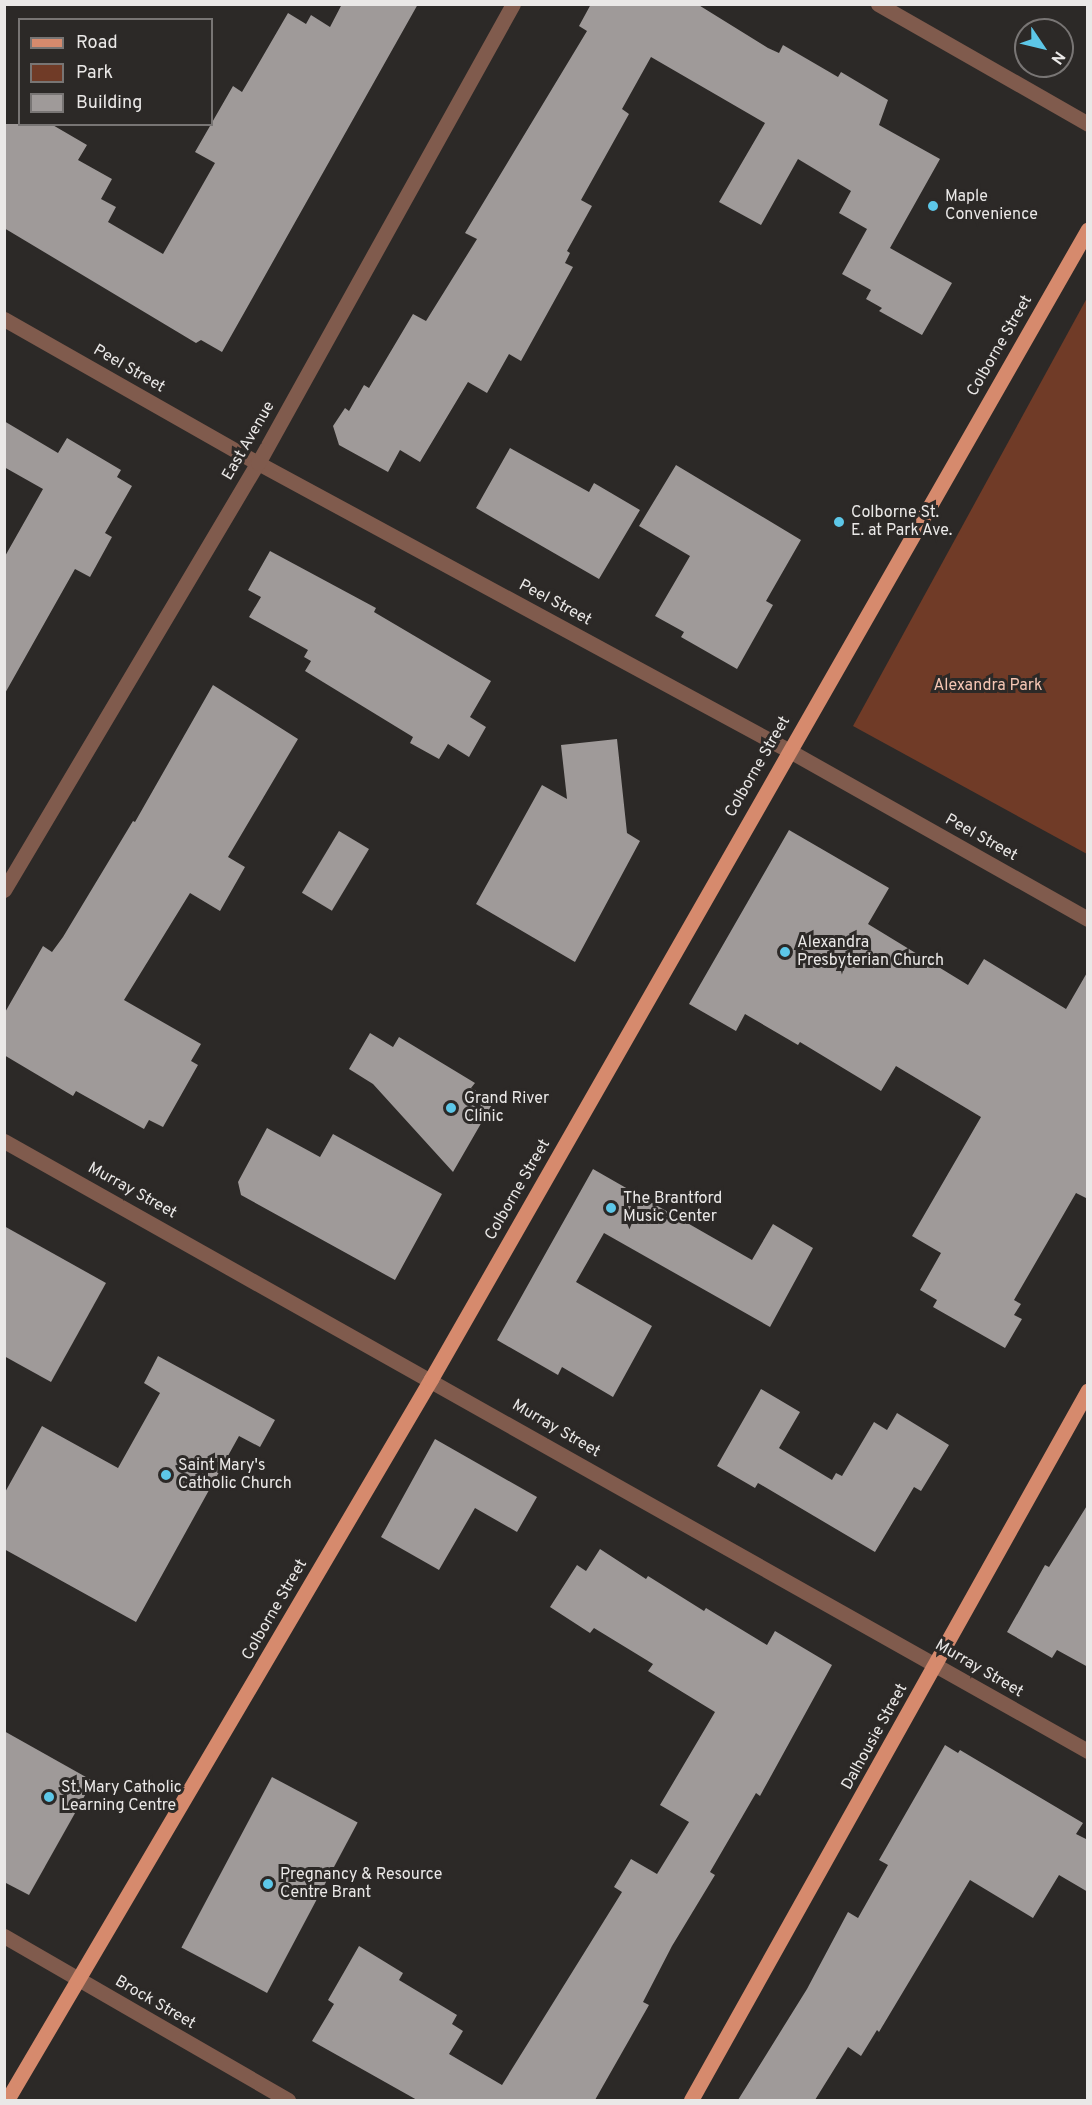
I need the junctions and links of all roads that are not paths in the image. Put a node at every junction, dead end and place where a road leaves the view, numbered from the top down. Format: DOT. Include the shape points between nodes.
graph roads {
  1 [pos="513,4"];
  2 [pos="878,4"];
  3 [pos="1088,124"];
  4 [pos="1088,230"];
  5 [pos="4,319"];
  6 [pos="258,463"];
  7 [pos="788,750"];
  8 [pos="4,890"];
  9 [pos="1088,919"];
  10 [pos="4,1141"];
  11 [pos="431,1379"];
  12 [pos="1088,1390"];
  13 [pos="936,1665"];
  14 [pos="1088,1751"];
  15 [pos="4,1936"];
  16 [pos="79,1979"];
  17 [pos="7,2100"];
  18 [pos="288,2100"];
  19 [pos="691,2100"];
  1 -- 6 [label="street, East Avenue"];
  2 -- 3 [label="street"];
  4 -- 7 [label="main road, Colborne Street"];
  5 -- 6 [label="street, Peel Street"];
  6 -- 7 [label="street, Peel Street"];
  6 -- 8 [label="street, East Avenue"];
  7 -- 9 [label="street, Peel Street"];
  7 -- 11 [label="main road, Colborne Street"];
  10 -- 11 [label="street, Murray Street"];
  11 -- 13 [label="street, Murray Street"];
  11 -- 16 [label="main road, Colborne Street"];
  12 -- 13 [label="main road, Dalhousie Street"];
  13 -- 14 [label="street, Murray Street"];
  13 -- 19 [label="main road, Dalhousie Street"];
  15 -- 16 [label="street, Brock Street"];
  16 -- 17 [label="main road, Colborne Street"];
  16 -- 18 [label="street, Brock Street"];
}
